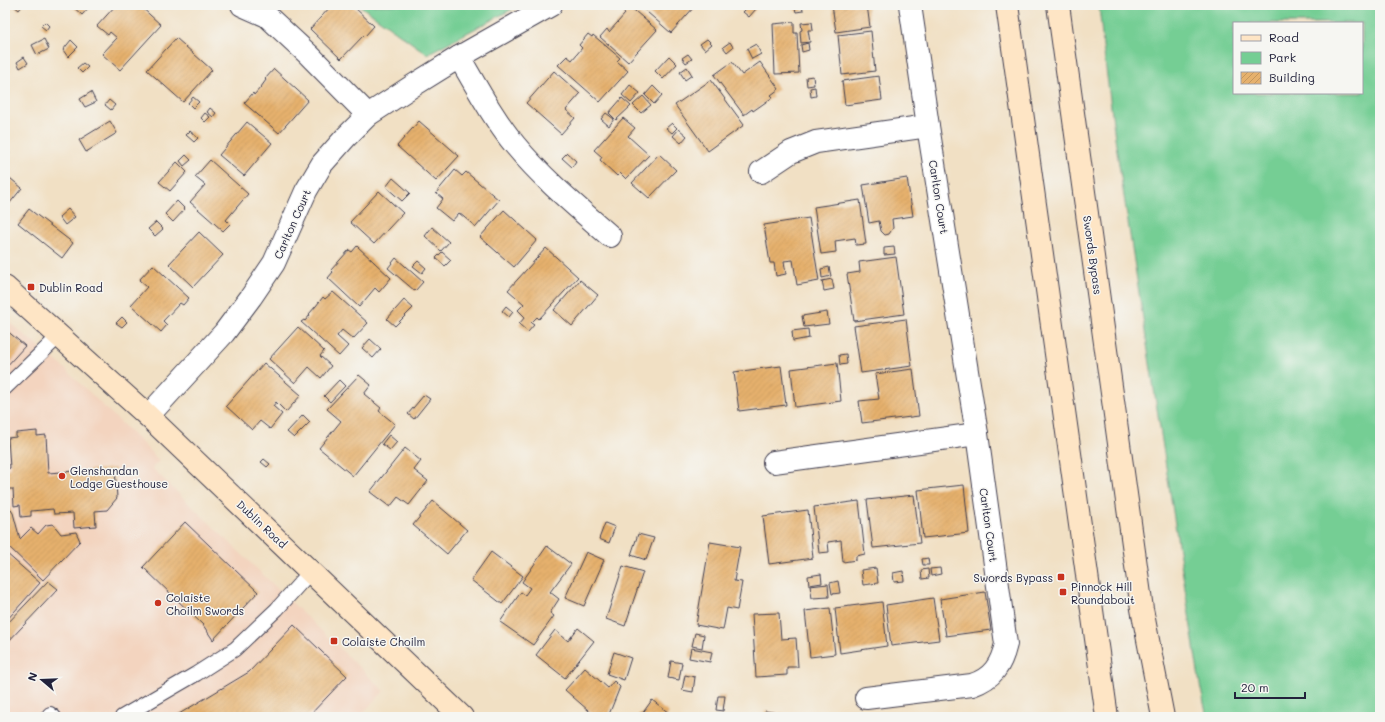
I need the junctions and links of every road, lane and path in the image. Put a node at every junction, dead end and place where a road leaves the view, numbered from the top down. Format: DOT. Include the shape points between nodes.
graph roads {
  1 [pos="242,5"];
  2 [pos="552,5"];
  3 [pos="910,5"];
  4 [pos="1007,5"];
  5 [pos="1058,5"];
  6 [pos="272,11"];
  7 [pos="459,57"];
  8 [pos="368,115"];
  9 [pos="928,126"];
  10 [pos="761,172"];
  11 [pos="610,236"];
  12 [pos="5,287"];
  13 [pos="60,335"];
  14 [pos="5,388"];
  15 [pos="148,416"];
  16 [pos="976,434"];
  17 [pos="774,462"];
  18 [pos="311,571"];
  19 [pos="866,698"];
  20 [pos="48,717"];
  21 [pos="54,717"];
  22 [pos="122,717"];
  23 [pos="462,717"];
  24 [pos="1107,717"];
  25 [pos="1163,717"];
  1 -- 6 [label="street"];
  2 -- 7 [label="street, Carlton Court"];
  3 -- 9 [label="street, Carlton Court"];
  4 -- 24 [label="main road"];
  5 -- 25 [label="main road, Swords Bypass" via="1142,609"];
  6 -- 8 [label="street" via="309,55"];
  7 -- 8 [label="street, Carlton Court"];
  7 -- 11 [label="street" via="495,118 514,144 534,167"];
  8 -- 15 [label="street, Carlton Court" via="322,164 306,191 274,263 251,298 224,333"];
  9 -- 10 [label="street" via="816,142 791,152"];
  9 -- 16 [label="street, Carlton Court"];
  12 -- 13 [label="main road, Dublin Road"];
  13 -- 14 [label="lane"];
  13 -- 15 [label="main road, Dublin Road"];
  15 -- 18 [label="main road, Dublin Road"];
  16 -- 17 [label="street"];
  16 -- 19 [label="street, Carlton Court" via="1006,644 1003,655 998,666 982,682"];
  18 -- 22 [label="lane" via="277,609 235,649"];
  18 -- 23 [label="main road, Dublin Road"];
  20 -- 21 [label="lane" via="50,714"];
}
